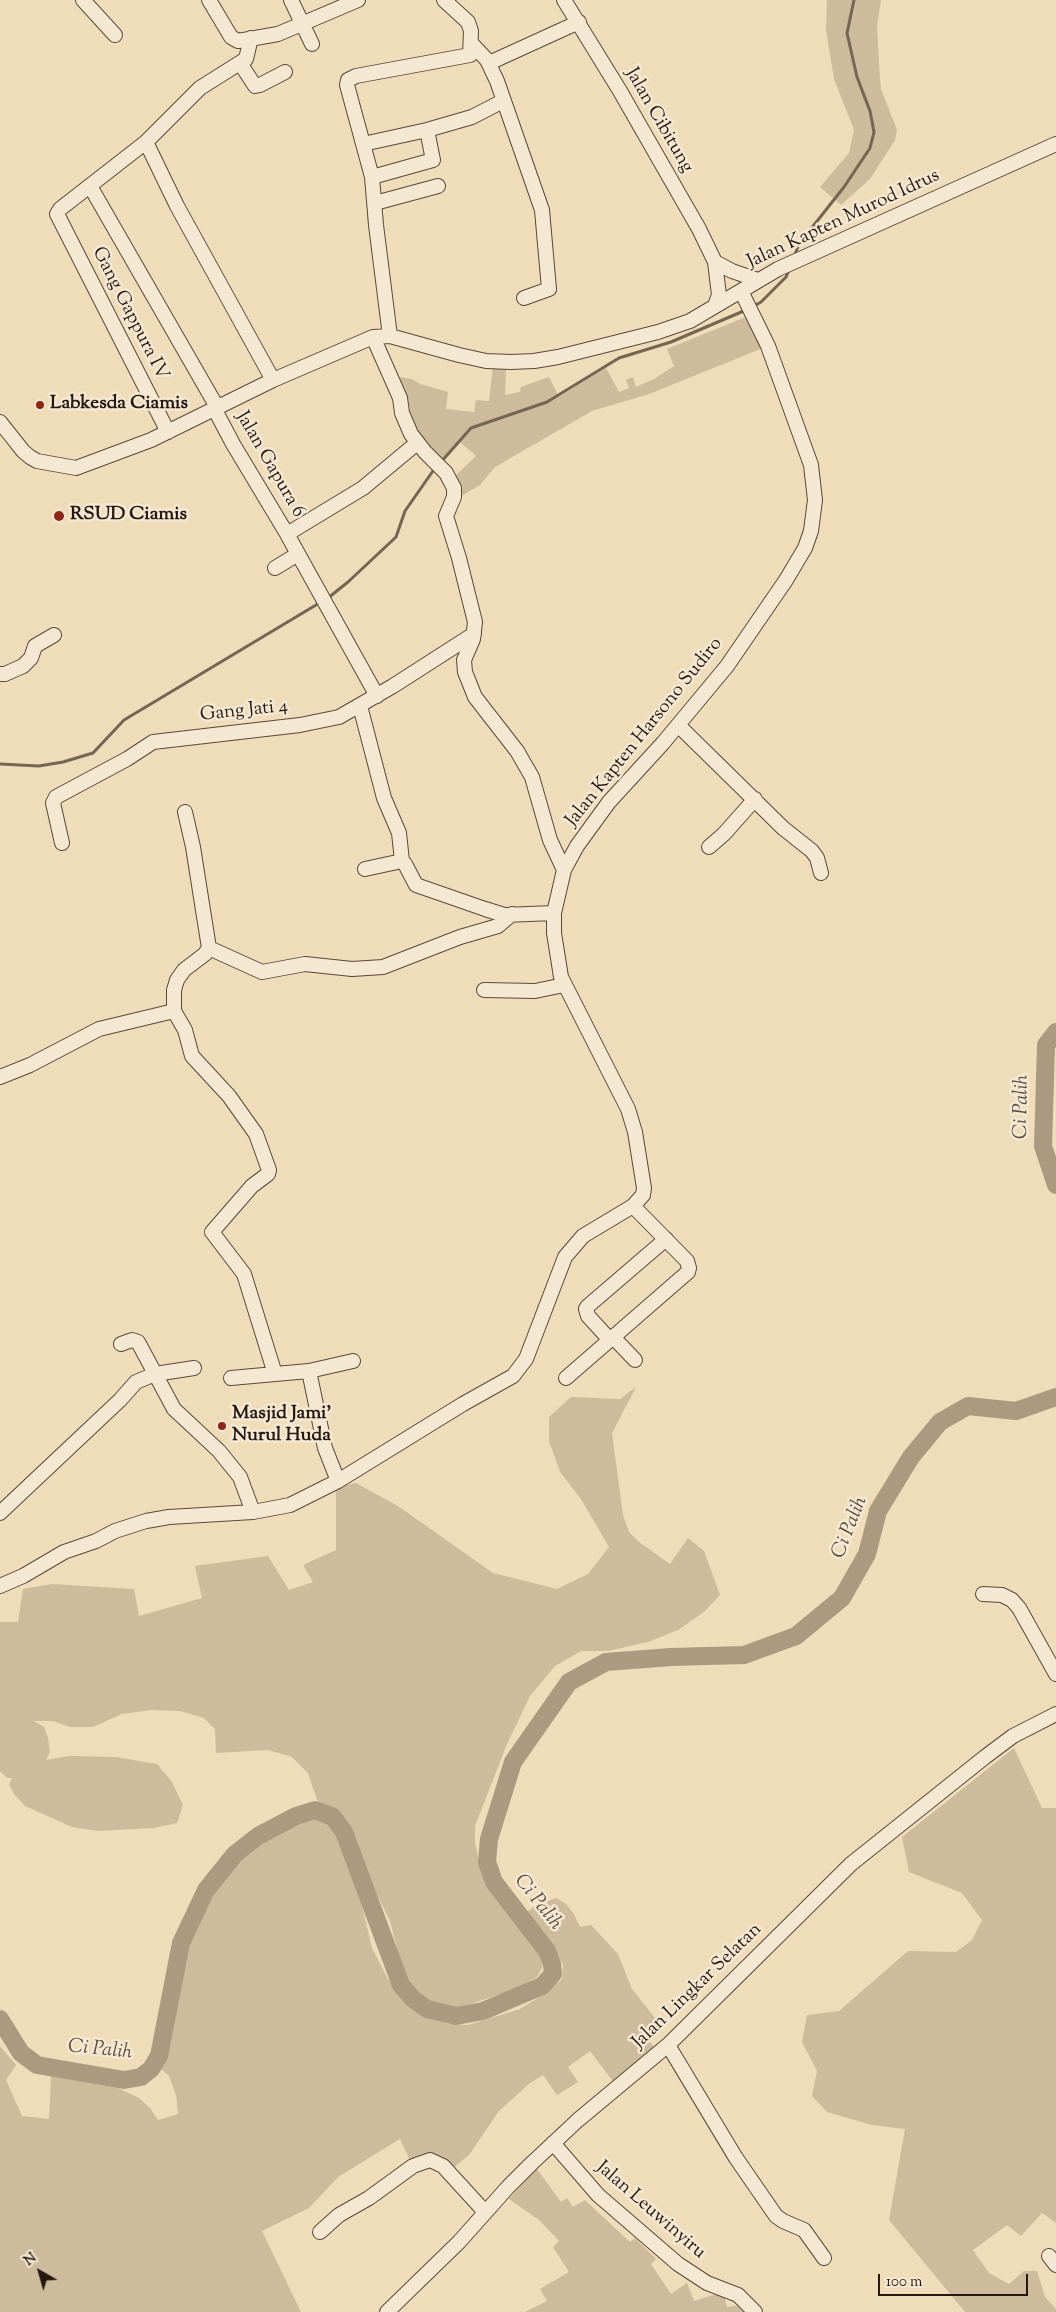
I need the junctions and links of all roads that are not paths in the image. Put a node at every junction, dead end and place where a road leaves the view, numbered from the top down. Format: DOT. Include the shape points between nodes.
graph roads {
  1 [pos="83,0"];
  2 [pos="209,0"];
  3 [pos="291,0"];
  4 [pos="358,0"];
  5 [pos="444,0"];
  6 [pos="564,0"];
  7 [pos="579,22"];
  8 [pos="302,23"];
  9 [pos="115,34"];
  10 [pos="251,38"];
  11 [pos="471,43"];
  12 [pos="312,44"];
  13 [pos="240,63"];
  14 [pos="489,63"];
  15 [pos="285,72"];
  16 [pos="503,101"];
  17 [pos="427,130"];
  18 [pos="146,142"];
  19 [pos="363,144"];
  20 [pos="1056,144"];
  21 [pos="372,177"];
  22 [pos="90,186"];
  23 [pos="438,186"];
  24 [pos="375,204"];
  25 [pos="716,262"];
  26 [pos="758,280"];
  27 [pos="741,290"];
  28 [pos="524,298"];
  29 [pos="715,306"];
  30 [pos="390,336"];
  31 [pos="373,337"];
  32 [pos="273,380"];
  33 [pos="216,408"];
  34 [pos="0,422"];
  35 [pos="168,432"];
  36 [pos="417,443"];
  37 [pos="287,534"];
  38 [pos="298,554"];
  39 [pos="275,568"];
  40 [pos="474,634"];
  41 [pos="54,635"];
  42 [pos="0,674"];
  43 [pos="377,696"];
  44 [pos="360,706"];
  45 [pos="678,725"];
  46 [pos="754,799"];
  47 [pos="185,812"];
  48 [pos="62,843"];
  49 [pos="709,847"];
  50 [pos="402,861"];
  51 [pos="365,869"];
  52 [pos="564,870"];
  53 [pos="821,873"];
  54 [pos="554,913"];
  55 [pos="512,914"];
  56 [pos="208,948"];
  57 [pos="564,985"];
  58 [pos="484,990"];
  59 [pos="174,1011"];
  60 [pos="0,1077"];
  61 [pos="634,1206"];
  62 [pos="666,1239"];
  63 [pos="611,1339"];
  64 [pos="121,1344"];
  65 [pos="635,1360"];
  66 [pos="353,1361"];
  67 [pos="194,1368"];
  68 [pos="309,1371"];
  69 [pos="155,1374"];
  70 [pos="275,1374"];
  71 [pos="231,1378"];
  72 [pos="566,1378"];
  73 [pos="338,1481"];
  74 [pos="253,1512"];
  75 [pos="0,1513"];
  76 [pos="0,1586"];
  77 [pos="983,1594"];
  78 [pos="1056,1674"];
  79 [pos="1056,1714"];
  80 [pos="668,2045"];
  81 [pos="553,2143"];
  82 [pos="486,2212"];
  83 [pos="320,2232"];
  84 [pos="824,2258"];
  85 [pos="387,2312"];
  86 [pos="755,2312"];
  1 -- 9 [label="street"];
  2 -- 10 [label="street" via="231,37 238,41"];
  3 -- 8 [label="street"];
  4 -- 8 [label="street"];
  5 -- 11 [label="street" via="468,22"];
  6 -- 7 [label="street, Jalan Cibitung"];
  7 -- 14 [label="street"];
  7 -- 25 [label="street, Jalan Cibitung"];
  8 -- 10 [label="street" via="278,34"];
  8 -- 12 [label="street"];
  10 -- 13 [label="street" via="248,56"];
  11 -- 14 [label="street"];
  11 -- 19 [label="street" via="471,54 466,57 388,69 348,80 347,88"];
  13 -- 15 [label="street" via="255,86"];
  13 -- 18 [label="street" via="200,88"];
  14 -- 16 [label="street"];
  16 -- 17 [label="street" via="475,116"];
  16 -- 28 [label="street" via="540,201 543,218 549,287"];
  17 -- 19 [label="street"];
  17 -- 21 [label="street" via="434,160"];
  18 -- 22 [label="street"];
  18 -- 32 [label="street" via="177,206"];
  19 -- 21 [label="street"];
  20 -- 26 [label="street, Jalan Kapten Murod Idrus"];
  21 -- 24 [label="street"];
  22 -- 33 [label="street, Jalan Gapura 6"];
  22 -- 35 [label="street, Gang Gappura IV" via="57,214"];
  23 -- 24 [label="street"];
  24 -- 30 [label="street"];
  25 -- 26 [label="street"];
  25 -- 29 [label="street" via="719,295"];
  26 -- 27 [label="street, Jalan Kapten Murod Idrus"];
  27 -- 29 [label="street, Jalan Kapten Murod Idrus"];
  27 -- 45 [label="street, Jalan Kapten Harsono Sudiro" via="788,398 811,464 814,514 805,548 786,580 727,666"];
  29 -- 30 [label="street, Jalan Kapten Murod Idrus" via="674,327 534,361 486,361"];
  30 -- 31 [label="street, Jalan Kapten Murod Idrus"];
  31 -- 32 [label="street, Jalan Kapten Murod Idrus"];
  31 -- 36 [label="street" via="400,398 402,415"];
  32 -- 33 [label="street, Jalan Kapten Murod Idrus"];
  33 -- 35 [label="street, Jalan Kapten Murod Idrus"];
  33 -- 37 [label="street, Jalan Gapura 6" via="233,444"];
  34 -- 35 [label="street, Jalan Kapten Murod Idrus" via="30,457 76,468"];
  36 -- 37 [label="street, Jalan Gapura 6" via="363,488"];
  36 -- 40 [label="street" via="454,488 446,516 470,598"];
  37 -- 38 [label="street"];
  38 -- 39 [label="street"];
  38 -- 43 [label="street"];
  40 -- 43 [label="street, Gang Jati 4"];
  40 -- 52 [label="street" via="464,660 471,688 532,777 550,840"];
  41 -- 42 [label="street" via="36,646 23,666"];
  43 -- 44 [label="street, Gang Jati 4"];
  44 -- 48 [label="street, Gang Jati 4" via="339,717 300,724 153,742 56,797 54,803"];
  44 -- 50 [label="street" via="384,798 399,833"];
  45 -- 46 [label="street"];
  45 -- 52 [label="street, Jalan Kapten Harsono Sudiro" via="609,802"];
  46 -- 49 [label="street"];
  46 -- 53 [label="street" via="782,828 815,854"];
  47 -- 56 [label="street"];
  50 -- 51 [label="street"];
  50 -- 55 [label="street" via="416,885 495,913"];
  52 -- 54 [label="street, Jalan Kapten Harsono Sudiro"];
  54 -- 55 [label="street"];
  54 -- 57 [label="street, Jalan Kapten Harsono Sudiro" via="558,962"];
  55 -- 56 [label="street" via="498,926 383,967 352,969 305,964 262,972"];
  56 -- 59 [label="street" via="177,980"];
  57 -- 58 [label="street" via="534,991"];
  57 -- 61 [label="street, Jalan Kapten Harsono Sudiro" via="628,1109 644,1188 643,1195"];
  59 -- 60 [label="street" via="99,1029"];
  59 -- 70 [label="street" via="185,1030 192,1056 229,1096 256,1134 268,1166 268,1174 252,1186 212,1232 244,1274"];
  61 -- 62 [label="street"];
  61 -- 73 [label="street" via="583,1236 565,1257 526,1359 513,1376"];
  62 -- 63 [label="street" via="687,1261 688,1272"];
  62 -- 63 [label="street" via="588,1306 588,1316"];
  63 -- 65 [label="street"];
  63 -- 72 [label="street"];
  64 -- 69 [label="street" via="132,1340 138,1342"];
  66 -- 68 [label="street"];
  67 -- 69 [label="street"];
  68 -- 70 [label="street"];
  68 -- 73 [label="street" via="325,1448"];
  69 -- 74 [label="street" via="174,1409 220,1451 240,1476"];
  69 -- 75 [label="street" via="136,1382"];
  70 -- 71 [label="street"];
  73 -- 74 [label="street" via="290,1505"];
  74 -- 76 [label="street" via="146,1521 64,1552"];
  77 -- 78 [label="street" via="1002,1595 1019,1608"];
  79 -- 80 [label="street, Jalan Lingkar Selatan" via="999,1746 851,1864"];
  80 -- 81 [label="street, Jalan Lingkar Selatan"];
  80 -- 84 [label="street" via="736,2158 776,2216 804,2230"];
  81 -- 82 [label="street, Jalan Lingkar Selatan"];
  81 -- 86 [label="street, Jalan Leuwinyiru" via="598,2195 678,2264 707,2283 742,2298"];
  82 -- 83 [label="street" via="443,2166 430,2160 413,2166 339,2215"];
  82 -- 85 [label="street, Jalan Lingkar Selatan"];
}
